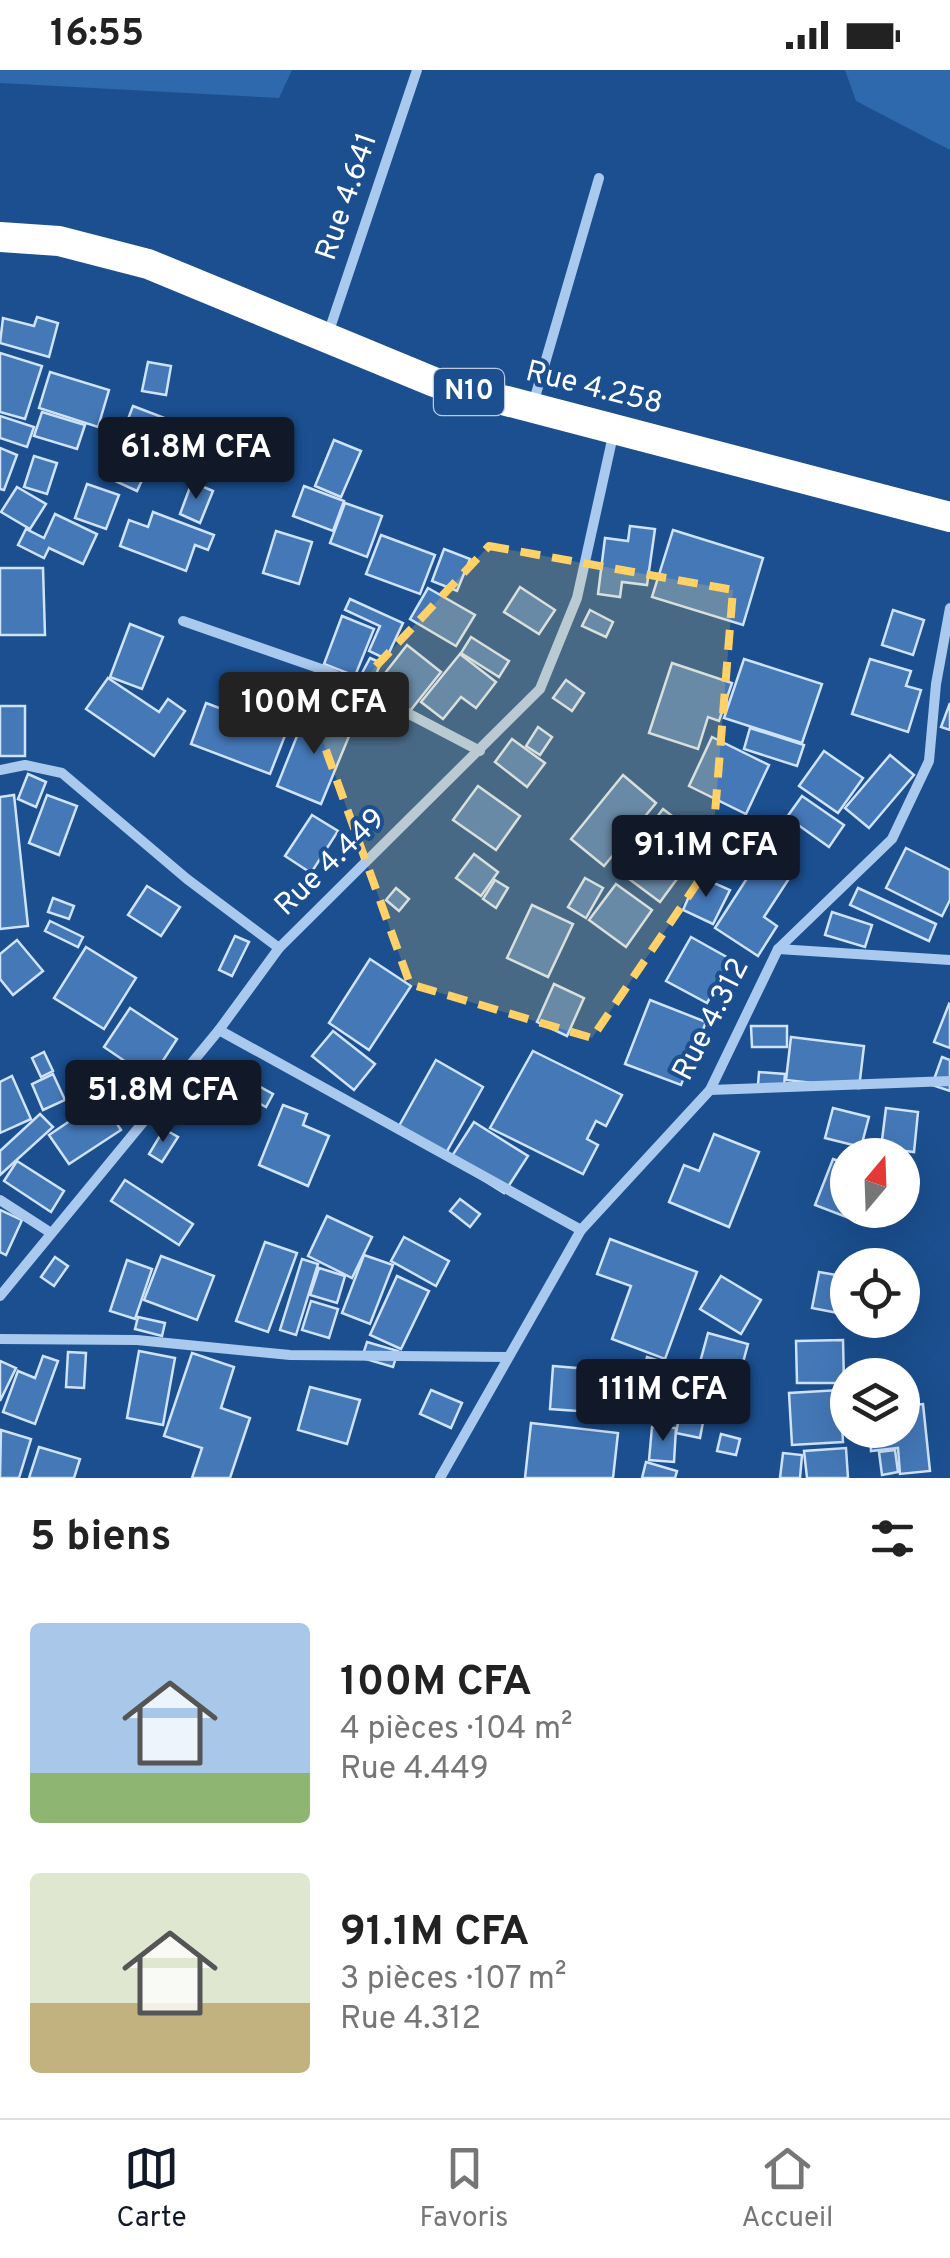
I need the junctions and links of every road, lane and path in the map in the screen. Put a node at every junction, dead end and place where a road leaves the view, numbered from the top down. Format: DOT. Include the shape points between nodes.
graph roads {
  1 [pos="417,70"];
  2 [pos="599,178"];
  3 [pos="0,237"];
  4 [pos="326,340"];
  5 [pos="532,410"];
  6 [pos="614,430"];
  7 [pos="950,517"];
  8 [pos="950,608"];
  9 [pos="183,621"];
  10 [pos="480,752"];
  11 [pos="0,770"];
  12 [pos="280,948"];
  13 [pos="778,949"];
  14 [pos="950,960"];
  15 [pos="219,1030"];
  16 [pos="950,1081"];
  17 [pos="710,1090"];
  18 [pos="0,1200"];
  19 [pos="581,1230"];
  20 [pos="52,1232"];
  21 [pos="0,1296"];
  22 [pos="0,1339"];
  23 [pos="508,1357"];
  24 [pos="440,1478"];
  1 -- 4 [label="street, Rue 4.641"];
  2 -- 5 [label="street"];
  3 -- 4 [label="highway, Rue 4.258 / N10" via="60,242 148,264"];
  4 -- 5 [label="highway, Rue 4.258 / N10" via="434,382"];
  5 -- 6 [label="highway, Rue 4.258 / N10"];
  6 -- 7 [label="highway, Rue 4.258 / N10"];
  6 -- 10 [label="street, Rue 4.449" via="564,639 540,689"];
  8 -- 13 [label="street, Rue 4.312" via="929,761 892,839"];
  9 -- 10 [label="street" via="328,671"];
  10 -- 12 [label="street, Rue 4.449"];
  11 -- 12 [label="street" via="25,765 62,773 187,880"];
  12 -- 15 [label="street, Rue 4.449"];
  13 -- 14 [label="street"];
  13 -- 17 [label="street, Rue 4.312"];
  15 -- 19 [label="street"];
  15 -- 20 [label="street, Rue 4.449"];
  16 -- 17 [label="street"];
  17 -- 19 [label="street, Rue 4.312"];
  18 -- 20 [label="street"];
  19 -- 23 [label="street, Rue 4.312"];
  20 -- 21 [label="street, Rue 4.449"];
  22 -- 23 [label="street"];
  23 -- 24 [label="street, Rue 4.312"];
}
